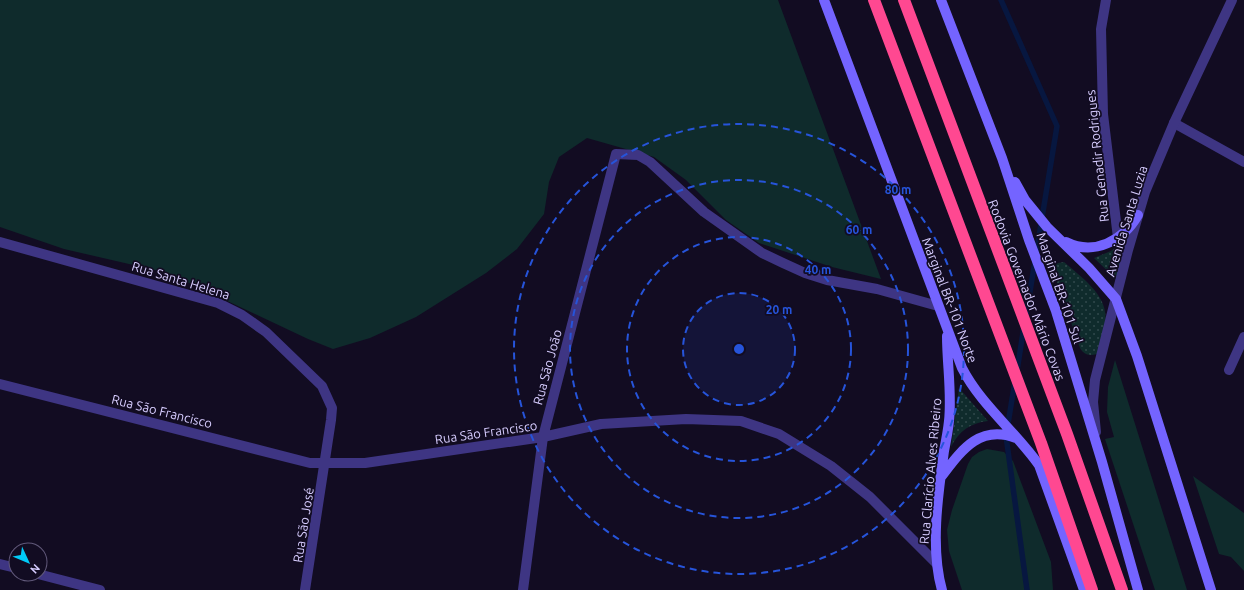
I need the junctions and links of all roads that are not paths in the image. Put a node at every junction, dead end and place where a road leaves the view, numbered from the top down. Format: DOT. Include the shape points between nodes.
graph roads {
  1 [pos="824,0"];
  2 [pos="874,0"];
  3 [pos="904,0"];
  4 [pos="941,0"];
  5 [pos="1106,0"];
  6 [pos="1232,0"];
  7 [pos="1174,123"];
  8 [pos="1002,158"];
  9 [pos="1244,162"];
  10 [pos="1138,215"];
  11 [pos="1059,238"];
  12 [pos="1118,238"];
  13 [pos="0,242"];
  14 [pos="1116,299"];
  15 [pos="938,306"];
  16 [pos="947,330"];
  17 [pos="1244,337"];
  18 [pos="1229,370"];
  19 [pos="0,384"];
  20 [pos="543,437"];
  21 [pos="1018,438"];
  22 [pos="1102,462"];
  23 [pos="326,464"];
  24 [pos="940,479"];
  25 [pos="936,563"];
  26 [pos="48,577"];
  27 [pos="100,590"];
  28 [pos="305,590"];
  29 [pos="523,590"];
  30 [pos="942,590"];
  31 [pos="1084,590"];
  32 [pos="1092,590"];
  33 [pos="1122,590"];
  34 [pos="1138,590"];
  35 [pos="1211,590"];
  1 -- 15 [label="main road, Marginal BR-101 Norte"];
  2 -- 32 [label="highway" via="1041,443"];
  3 -- 33 [label="highway, Rodovia Governador Mário Covas" via="1064,427"];
  4 -- 8 [label="main road, Marginal BR-101 Sul"];
  5 -- 12 [label="street, Rua Genadir Rodrigues" via="1101,29 1102,114"];
  6 -- 7 [label="street, Avenida Santa Luzia"];
  7 -- 9 [label="street"];
  7 -- 10 [label="street, Avenida Santa Luzia"];
  8 -- 11 [label="main road" via="1025,200"];
  8 -- 22 [label="main road, Marginal BR-101 Sul" via="1056,311"];
  10 -- 12 [label="main road" via="1133,224"];
  10 -- 14 [label="street, Avenida Santa Luzia"];
  11 -- 12 [label="main road" via="1089,247 1109,244"];
  11 -- 14 [label="main road"];
  13 -- 23 [label="street, Rua Santa Helena" via="218,303 255,323 295,358 322,386 328,397 332,408"];
  14 -- 22 [label="street, Avenida Santa Luzia" via="1096,373 1093,402"];
  14 -- 35 [label="main road" via="1137,356"];
  15 -- 16 [label="main road, Marginal BR-101 Norte"];
  15 -- 20 [label="street, Rua São João" via="799,271 762,253 704,212 650,162 638,155 616,154"];
  16 -- 21 [label="main road, Marginal BR-101 Norte" via="971,384"];
  16 -- 24 [label="main road, Rua Clarício Alves Ribeiro" via="949,421"];
  17 -- 18 [label="street"];
  19 -- 23 [label="street, Rua São Francisco" via="291,459"];
  20 -- 23 [label="street, Rua São Francisco" via="365,463"];
  20 -- 25 [label="street, Rua São Francisco" via="600,424 686,419 733,420 761,427 803,447 850,479"];
  20 -- 29 [label="street, Rua São João"];
  21 -- 24 [label="main road" via="999,434 981,437 958,454"];
  21 -- 31 [label="main road, Marginal BR-101 Norte" via="1039,465"];
  22 -- 34 [label="main road, Marginal BR-101 Sul"];
  23 -- 28 [label="street, Rua São José"];
  24 -- 25 [label="main road, Rua Clarício Alves Ribeiro"];
  25 -- 30 [label="main road, Rua Clarício Alves Ribeiro"];
  26 -- 27 [label="street"];
}
